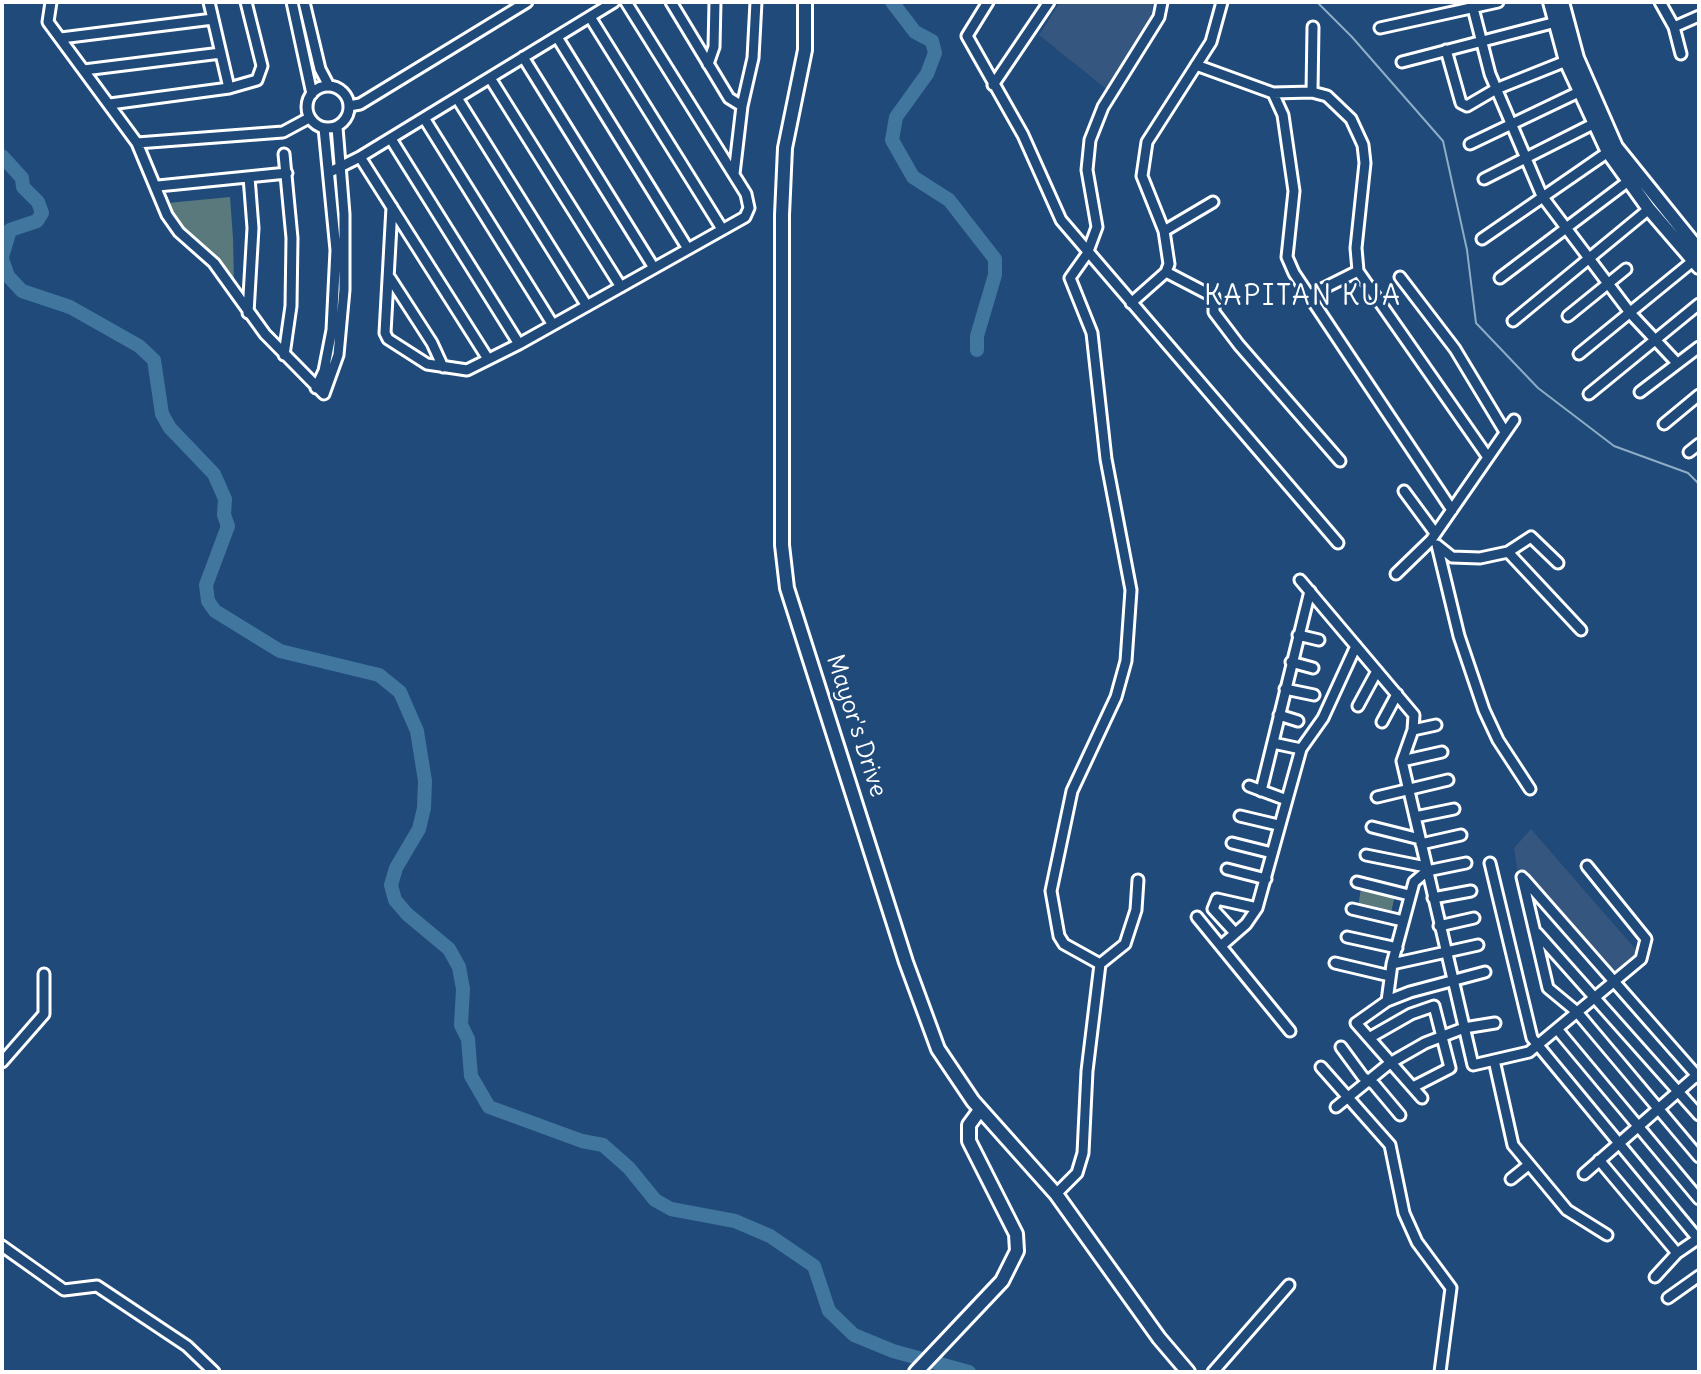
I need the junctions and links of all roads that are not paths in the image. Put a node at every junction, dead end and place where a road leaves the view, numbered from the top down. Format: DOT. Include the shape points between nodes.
graph roads {
  1 [pos="51,2"];
  2 [pos="209,2"];
  3 [pos="246,2"];
  4 [pos="292,2"];
  5 [pos="304,2"];
  6 [pos="527,2"];
  7 [pos="614,2"];
  8 [pos="626,2"];
  9 [pos="671,2"];
  10 [pos="715,2"];
  11 [pos="756,2"];
  12 [pos="805,2"];
  13 [pos="1049,2"];
  14 [pos="1162,2"];
  15 [pos="1222,2"];
  16 [pos="1498,2"];
  17 [pos="1550,2"];
  18 [pos="1562,2"];
  19 [pos="1660,2"];
  20 [pos="985,4"];
  21 [pos="1473,8"];
  22 [pos="1699,16"];
  23 [pos="590,17"];
  24 [pos="213,19"];
  25 [pos="1556,22"];
  26 [pos="1313,27"];
  27 [pos="1674,27"];
  28 [pos="1380,28"];
  29 [pos="557,37"];
  30 [pos="61,38"];
  31 [pos="1482,40"];
  32 [pos="1446,50"];
  33 [pos="221,53"];
  34 [pos="1681,54"];
  35 [pos="523,57"];
  36 [pos="1566,61"];
  37 [pos="1402,62"];
  38 [pos="708,64"];
  39 [pos="1196,65"];
  40 [pos="84,70"];
  41 [pos="490,78"];
  42 [pos="993,85"];
  43 [pos="329,86"];
  44 [pos="229,88"];
  45 [pos="1496,89"];
  46 [pos="1584,90"];
  47 [pos="1312,92"];
  48 [pos="1273,93"];
  49 [pos="312,94"];
  50 [pos="457,98"];
  51 [pos="110,104"];
  52 [pos="349,106"];
  53 [pos="742,106"];
  54 [pos="309,118"];
  55 [pos="424,118"];
  56 [pos="1593,124"];
  57 [pos="337,127"];
  58 [pos="1510,127"];
  59 [pos="324,128"];
  60 [pos="391,139"];
  61 [pos="137,143"];
  62 [pos="1470,144"];
  63 [pos="1608,152"];
  64 [pos="284,154"];
  65 [pos="360,157"];
  66 [pos="1523,159"];
  67 [pos="335,171"];
  68 [pos="287,173"];
  69 [pos="734,174"];
  70 [pos="249,177"];
  71 [pos="1632,178"];
  72 [pos="1484,179"];
  73 [pos="158,186"];
  74 [pos="1542,196"];
  75 [pos="1213,202"];
  76 [pos="392,207"];
  77 [pos="1649,209"];
  78 [pos="722,229"];
  79 [pos="1564,230"];
  80 [pos="1164,231"];
  81 [pos="1482,239"];
  82 [pos="688,249"];
  83 [pos="1087,254"];
  84 [pos="1589,259"];
  85 [pos="1698,259"];
  86 [pos="654,268"];
  87 [pos="1626,269"];
  88 [pos="1358,271"];
  89 [pos="1166,272"];
  90 [pos="1400,277"];
  91 [pos="390,278"];
  92 [pos="1500,278"];
  93 [pos="1608,284"];
  94 [pos="621,287"];
  95 [pos="1308,296"];
  96 [pos="1131,303"];
  97 [pos="1699,304"];
  98 [pos="587,306"];
  99 [pos="248,313"];
  100 [pos="1631,314"];
  101 [pos="1568,316"];
  102 [pos="1513,321"];
  103 [pos="553,325"];
  104 [pos="1655,340"];
  105 [pos="519,344"];
  106 [pos="1699,347"];
  107 [pos="1579,354"];
  108 [pos="284,355"];
  109 [pos="488,359"];
  110 [pos="1677,363"];
  111 [pos="443,367"];
  112 [pos="1640,392"];
  113 [pos="1589,394"];
  114 [pos="1699,395"];
  115 [pos="1514,420"];
  116 [pos="1664,424"];
  117 [pos="1505,432"];
  118 [pos="1699,444"];
  119 [pos="1689,452"];
  120 [pos="1487,456"];
  121 [pos="1340,461"];
  122 [pos="1404,491"];
  123 [pos="1452,510"];
  124 [pos="1434,540"];
  125 [pos="1338,543"];
  126 [pos="1508,552"];
  127 [pos="1558,563"];
  128 [pos="1396,574"];
  129 [pos="1300,580"];
  130 [pos="1310,591"];
  131 [pos="1581,630"];
  132 [pos="1298,635"];
  133 [pos="1319,640"];
  134 [pos="1356,646"];
  135 [pos="1291,662"];
  136 [pos="1313,668"];
  137 [pos="1377,671"];
  138 [pos="1285,689"];
  139 [pos="1397,694"];
  140 [pos="1314,695"];
  141 [pos="1358,706"];
  142 [pos="1279,715"];
  143 [pos="1298,721"];
  144 [pos="1382,722"];
  145 [pos="1436,725"];
  146 [pos="1413,730"];
  147 [pos="1273,743"];
  148 [pos="1301,749"];
  149 [pos="1442,752"];
  150 [pos="1402,761"];
  151 [pos="1448,780"];
  152 [pos="1249,786"];
  153 [pos="1408,789"];
  154 [pos="1530,789"];
  155 [pos="1261,791"];
  156 [pos="1377,797"];
  157 [pos="1284,799"];
  158 [pos="1454,809"];
  159 [pos="1240,816"];
  160 [pos="1415,817"];
  161 [pos="1278,825"];
  162 [pos="1372,827"];
  163 [pos="1461,835"];
  164 [pos="1420,842"];
  165 [pos="1232,843"];
  166 [pos="1272,853"];
  167 [pos="1366,855"];
  168 [pos="1466,863"];
  169 [pos="1490,863"];
  170 [pos="1587,866"];
  171 [pos="1227,869"];
  172 [pos="1426,869"];
  173 [pos="1266,879"];
  174 [pos="1138,880"];
  175 [pos="1357,882"];
  176 [pos="1471,891"];
  177 [pos="1409,895"];
  178 [pos="1433,898"];
  179 [pos="1257,908"];
  180 [pos="1352,909"];
  181 [pos="1197,917"];
  182 [pos="1474,918"];
  183 [pos="1403,921"];
  184 [pos="1439,926"];
  185 [pos="1235,933"];
  186 [pos="1537,933"];
  187 [pos="1347,937"];
  188 [pos="1222,945"];
  189 [pos="1478,945"];
  190 [pos="1397,948"];
  191 [pos="1445,952"];
  192 [pos="1335,963"];
  193 [pos="1100,964"];
  194 [pos="1392,964"];
  195 [pos="1485,972"];
  196 [pos="44,974"];
  197 [pos="1390,976"];
  198 [pos="1451,979"];
  199 [pos="1616,981"];
  200 [pos="1595,997"];
  201 [pos="1387,1001"];
  202 [pos="1577,1012"];
  203 [pos="1495,1023"];
  204 [pos="1464,1028"];
  205 [pos="1557,1029"];
  206 [pos="1290,1031"];
  207 [pos="1443,1037"];
  208 [pos="1369,1038"];
  209 [pos="1537,1046"];
  210 [pos="1341,1047"];
  211 [pos="1494,1060"];
  212 [pos="2,1062"];
  213 [pos="1390,1063"];
  214 [pos="1321,1067"];
  215 [pos="1698,1077"];
  216 [pos="1369,1081"];
  217 [pos="1413,1087"];
  218 [pos="1680,1092"];
  219 [pos="1348,1097"];
  220 [pos="1422,1098"];
  221 [pos="1336,1107"];
  222 [pos="1659,1108"];
  223 [pos="980,1110"];
  224 [pos="1400,1115"];
  225 [pos="1699,1115"];
  226 [pos="1639,1125"];
  227 [pos="1618,1143"];
  228 [pos="1699,1157"];
  229 [pos="1599,1160"];
  230 [pos="1527,1166"];
  231 [pos="1584,1174"];
  232 [pos="1511,1179"];
  233 [pos="1056,1194"];
  234 [pos="1699,1199"];
  235 [pos="1607,1235"];
  236 [pos="1699,1239"];
  237 [pos="2,1246"];
  238 [pos="1677,1253"];
  239 [pos="1655,1277"];
  240 [pos="1697,1282"];
  241 [pos="1289,1285"];
  242 [pos="1668,1298"];
  243 [pos="214,1372"];
  244 [pos="916,1372"];
  245 [pos="1188,1372"];
  246 [pos="1213,1372"];
  247 [pos="1440,1372"];
  1 -- 30 [label="street" via="48,22"];
  2 -- 24 [label="street"];
  3 -- 44 [label="street" via="262,66 254,82"];
  4 -- 49 [label="street"];
  5 -- 43 [label="street"];
  6 -- 52 [label="street"];
  7 -- 23 [label="street"];
  8 -- 69 [label="street"];
  9 -- 38 [label="street"];
  10 -- 38 [label="street" via="714,47"];
  11 -- 53 [label="street" via="753,58"];
  12 -- 223 [label="street, Mayor's Drive" via="805,50 785,148 782,215 784,577 928,1026"];
  13 -- 42 [label="street"];
  14 -- 83 [label="street" via="1159,17 1103,107 1090,140 1087,170 1097,227"];
  15 -- 39 [label="street" via="1211,42"];
  16 -- 21 [label="street"];
  17 -- 25 [label="street"];
  18 -- 46 [label="street"];
  19 -- 27 [label="street"];
  20 -- 42 [label="street" via="967,36"];
  21 -- 28 [label="street"];
  21 -- 31 [label="street"];
  22 -- 27 [label="street"];
  23 -- 29 [label="street"];
  23 -- 78 [label="street"];
  24 -- 30 [label="street"];
  24 -- 33 [label="street"];
  25 -- 31 [label="street"];
  25 -- 36 [label="street"];
  26 -- 47 [label="street"];
  27 -- 34 [label="street"];
  29 -- 35 [label="street"];
  29 -- 82 [label="street"];
  30 -- 40 [label="street"];
  31 -- 32 [label="street"];
  31 -- 45 [label="street"];
  32 -- 37 [label="street"];
  32 -- 45 [label="street" via="1464,106"];
  33 -- 40 [label="street"];
  33 -- 44 [label="street"];
  35 -- 41 [label="street"];
  35 -- 86 [label="street"];
  36 -- 45 [label="street"];
  36 -- 46 [label="street"];
  38 -- 53 [label="street" via="729,98"];
  39 -- 48 [label="street"];
  39 -- 80 [label="street" via="1156,122 1142,161 1147,191"];
  40 -- 51 [label="street"];
  41 -- 50 [label="street"];
  41 -- 94 [label="street"];
  42 -- 83 [label="street" via="1023,135 1061,220"];
  43 -- 49 [label="street"];
  43 -- 52 [label="street" via="342,91"];
  44 -- 51 [label="street"];
  45 -- 58 [label="street"];
  46 -- 56 [label="street"];
  46 -- 58 [label="street"];
  46 -- 71 [label="street"];
  47 -- 48 [label="street"];
  47 -- 88 [label="street" via="1339,104 1363,145"];
  48 -- 95 [label="street" via="1283,115 1294,191 1287,257"];
  49 -- 54 [label="street"];
  50 -- 55 [label="street"];
  50 -- 98 [label="street"];
  51 -- 61 [label="street"];
  52 -- 57 [label="street"];
  53 -- 69 [label="street"];
  54 -- 59 [label="street"];
  54 -- 61 [label="street" via="283,132"];
  55 -- 60 [label="street"];
  55 -- 103 [label="street"];
  56 -- 63 [label="street"];
  56 -- 66 [label="street"];
  57 -- 59 [label="street"];
  57 -- 67 [label="street"];
  58 -- 62 [label="street"];
  58 -- 66 [label="street"];
  59 -- 67 [label="street"];
  60 -- 65 [label="street"];
  60 -- 105 [label="street"];
  61 -- 73 [label="street"];
  63 -- 71 [label="street"];
  63 -- 74 [label="street"];
  64 -- 68 [label="street"];
  65 -- 67 [label="street"];
  65 -- 76 [label="street"];
  66 -- 72 [label="street"];
  66 -- 74 [label="street"];
  67 -- 108 [label="street" via="332,330 316,388"];
  68 -- 70 [label="street"];
  68 -- 108 [label="street" via="291,306"];
  69 -- 78 [label="street" via="749,208 745,217"];
  70 -- 73 [label="street"];
  70 -- 99 [label="street" via="253,228"];
  71 -- 77 [label="street"];
  71 -- 79 [label="street"];
  71 -- 85 [label="street"];
  73 -- 99 [label="street" via="179,232 214,263"];
  74 -- 79 [label="street"];
  74 -- 81 [label="street"];
  75 -- 80 [label="street"];
  76 -- 91 [label="street"];
  76 -- 109 [label="street"];
  77 -- 84 [label="street"];
  77 -- 85 [label="street"];
  78 -- 82 [label="street"];
  79 -- 84 [label="street"];
  79 -- 92 [label="street"];
  80 -- 89 [label="street"];
  82 -- 86 [label="street"];
  83 -- 96 [label="street"];
  83 -- 193 [label="street" via="1070,278 1092,333 1106,459 1131,590 1130,625 1116,697 1072,791 1051,891 1064,944"];
  84 -- 93 [label="street"];
  84 -- 102 [label="street"];
  85 -- 100 [label="street"];
  86 -- 94 [label="street"];
  87 -- 93 [label="street"];
  88 -- 95 [label="street"];
  88 -- 120 [label="street"];
  89 -- 96 [label="street"];
  89 -- 121 [label="street" via="1214,297 1214,312"];
  90 -- 117 [label="street" via="1455,349"];
  91 -- 111 [label="street"];
  91 -- 111 [label="street" via="388,339 427,364"];
  93 -- 100 [label="street"];
  93 -- 101 [label="street"];
  94 -- 98 [label="street"];
  95 -- 123 [label="street"];
  96 -- 125 [label="street"];
  97 -- 104 [label="street"];
  98 -- 103 [label="street"];
  99 -- 108 [label="street"];
  100 -- 104 [label="street"];
  100 -- 107 [label="street"];
  103 -- 105 [label="street"];
  104 -- 110 [label="street"];
  104 -- 113 [label="street"];
  105 -- 109 [label="street"];
  106 -- 110 [label="street"];
  109 -- 111 [label="street" via="467,370"];
  110 -- 112 [label="street"];
  114 -- 116 [label="street"];
  115 -- 117 [label="street"];
  117 -- 120 [label="street"];
  118 -- 119 [label="street"];
  120 -- 123 [label="street"];
  122 -- 124 [label="street"];
  123 -- 124 [label="street"];
  124 -- 126 [label="street" via="1454,557"];
  124 -- 128 [label="street"];
  124 -- 154 [label="street" via="1484,710"];
  126 -- 127 [label="street" via="1531,537"];
  126 -- 131 [label="street"];
  129 -- 130 [label="street"];
  130 -- 132 [label="street"];
  130 -- 134 [label="street"];
  132 -- 133 [label="street"];
  132 -- 135 [label="street"];
  134 -- 137 [label="street"];
  134 -- 148 [label="street" via="1323,718"];
  135 -- 136 [label="street"];
  135 -- 138 [label="street"];
  137 -- 139 [label="street"];
  137 -- 141 [label="street"];
  138 -- 140 [label="street"];
  138 -- 142 [label="street"];
  139 -- 144 [label="street"];
  139 -- 146 [label="street" via="1414,715"];
  142 -- 143 [label="street"];
  142 -- 147 [label="street"];
  145 -- 146 [label="street"];
  146 -- 150 [label="street"];
  147 -- 148 [label="street"];
  147 -- 155 [label="street"];
  148 -- 157 [label="street"];
  149 -- 150 [label="street"];
  150 -- 153 [label="street"];
  151 -- 153 [label="street"];
  152 -- 155 [label="street"];
  153 -- 156 [label="street"];
  153 -- 160 [label="street"];
  155 -- 157 [label="street"];
  157 -- 161 [label="street"];
  158 -- 160 [label="street"];
  159 -- 161 [label="street"];
  160 -- 164 [label="street"];
  161 -- 166 [label="street"];
  162 -- 164 [label="street"];
  163 -- 164 [label="street"];
  164 -- 172 [label="street"];
  165 -- 166 [label="street"];
  166 -- 173 [label="street"];
  167 -- 172 [label="street"];
  168 -- 172 [label="street"];
  169 -- 209 [label="street"];
  170 -- 199 [label="street" via="1646,939 1641,959"];
  171 -- 173 [label="street"];
  172 -- 177 [label="street"];
  172 -- 178 [label="street"];
  173 -- 179 [label="street"];
  174 -- 193 [label="street" via="1136,910 1125,944"];
  175 -- 177 [label="street"];
  176 -- 178 [label="street"];
  177 -- 183 [label="street"];
  178 -- 184 [label="street"];
  179 -- 185 [label="street"];
  179 -- 185 [label="street" via="1217,899 1213,909"];
  180 -- 183 [label="street"];
  181 -- 188 [label="street"];
  182 -- 184 [label="street"];
  183 -- 190 [label="street"];
  184 -- 191 [label="street"];
  185 -- 188 [label="street"];
  186 -- 199 [label="street" via="1522,877"];
  186 -- 200 [label="street"];
  186 -- 202 [label="street" via="1545,984"];
  187 -- 190 [label="street"];
  188 -- 206 [label="street"];
  189 -- 191 [label="street"];
  190 -- 194 [label="street"];
  191 -- 194 [label="street"];
  191 -- 198 [label="street"];
  192 -- 197 [label="street"];
  193 -- 233 [label="street" via="1083,1153 1077,1173"];
  194 -- 197 [label="street"];
  195 -- 198 [label="street"];
  196 -- 212 [label="street" via="44,1014"];
  197 -- 201 [label="street"];
  198 -- 201 [label="street"];
  198 -- 204 [label="street"];
  199 -- 200 [label="street"];
  199 -- 215 [label="street"];
  200 -- 202 [label="street"];
  200 -- 218 [label="street"];
  201 -- 208 [label="street" via="1356,1023"];
  202 -- 205 [label="street"];
  202 -- 222 [label="street"];
  203 -- 204 [label="street"];
  204 -- 207 [label="street"];
  204 -- 211 [label="street" via="1473,1065"];
  205 -- 209 [label="street"];
  205 -- 226 [label="street"];
  207 -- 208 [label="street" via="1436,1009 1430,1006"];
  207 -- 213 [label="street"];
  207 -- 217 [label="street" via="1450,1068"];
  208 -- 213 [label="street"];
  209 -- 211 [label="street"];
  209 -- 227 [label="street"];
  210 -- 216 [label="street"];
  211 -- 230 [label="street" via="1513,1145"];
  213 -- 216 [label="street"];
  213 -- 217 [label="street"];
  214 -- 219 [label="street"];
  215 -- 218 [label="street"];
  216 -- 219 [label="street"];
  216 -- 224 [label="street"];
  217 -- 220 [label="street"];
  218 -- 222 [label="street"];
  218 -- 225 [label="street"];
  219 -- 221 [label="street"];
  219 -- 247 [label="street" via="1390,1145 1404,1213 1417,1242 1451,1288"];
  222 -- 226 [label="street"];
  222 -- 228 [label="street"];
  223 -- 233 [label="street, Mayor's Drive"];
  223 -- 244 [label="street" via="969,1125 969,1141 1016,1234 1017,1251 1002,1281"];
  226 -- 227 [label="street"];
  226 -- 234 [label="street"];
  227 -- 229 [label="street"];
  227 -- 236 [label="street"];
  229 -- 231 [label="street"];
  229 -- 238 [label="street"];
  230 -- 232 [label="street"];
  230 -- 235 [label="street" via="1567,1210"];
  233 -- 245 [label="street, Mayor's Drive"];
  236 -- 238 [label="street"];
  237 -- 243 [label="street" via="64,1290 97,1286 187,1346"];
  238 -- 239 [label="street"];
  240 -- 242 [label="street"];
  241 -- 246 [label="street"];
}
